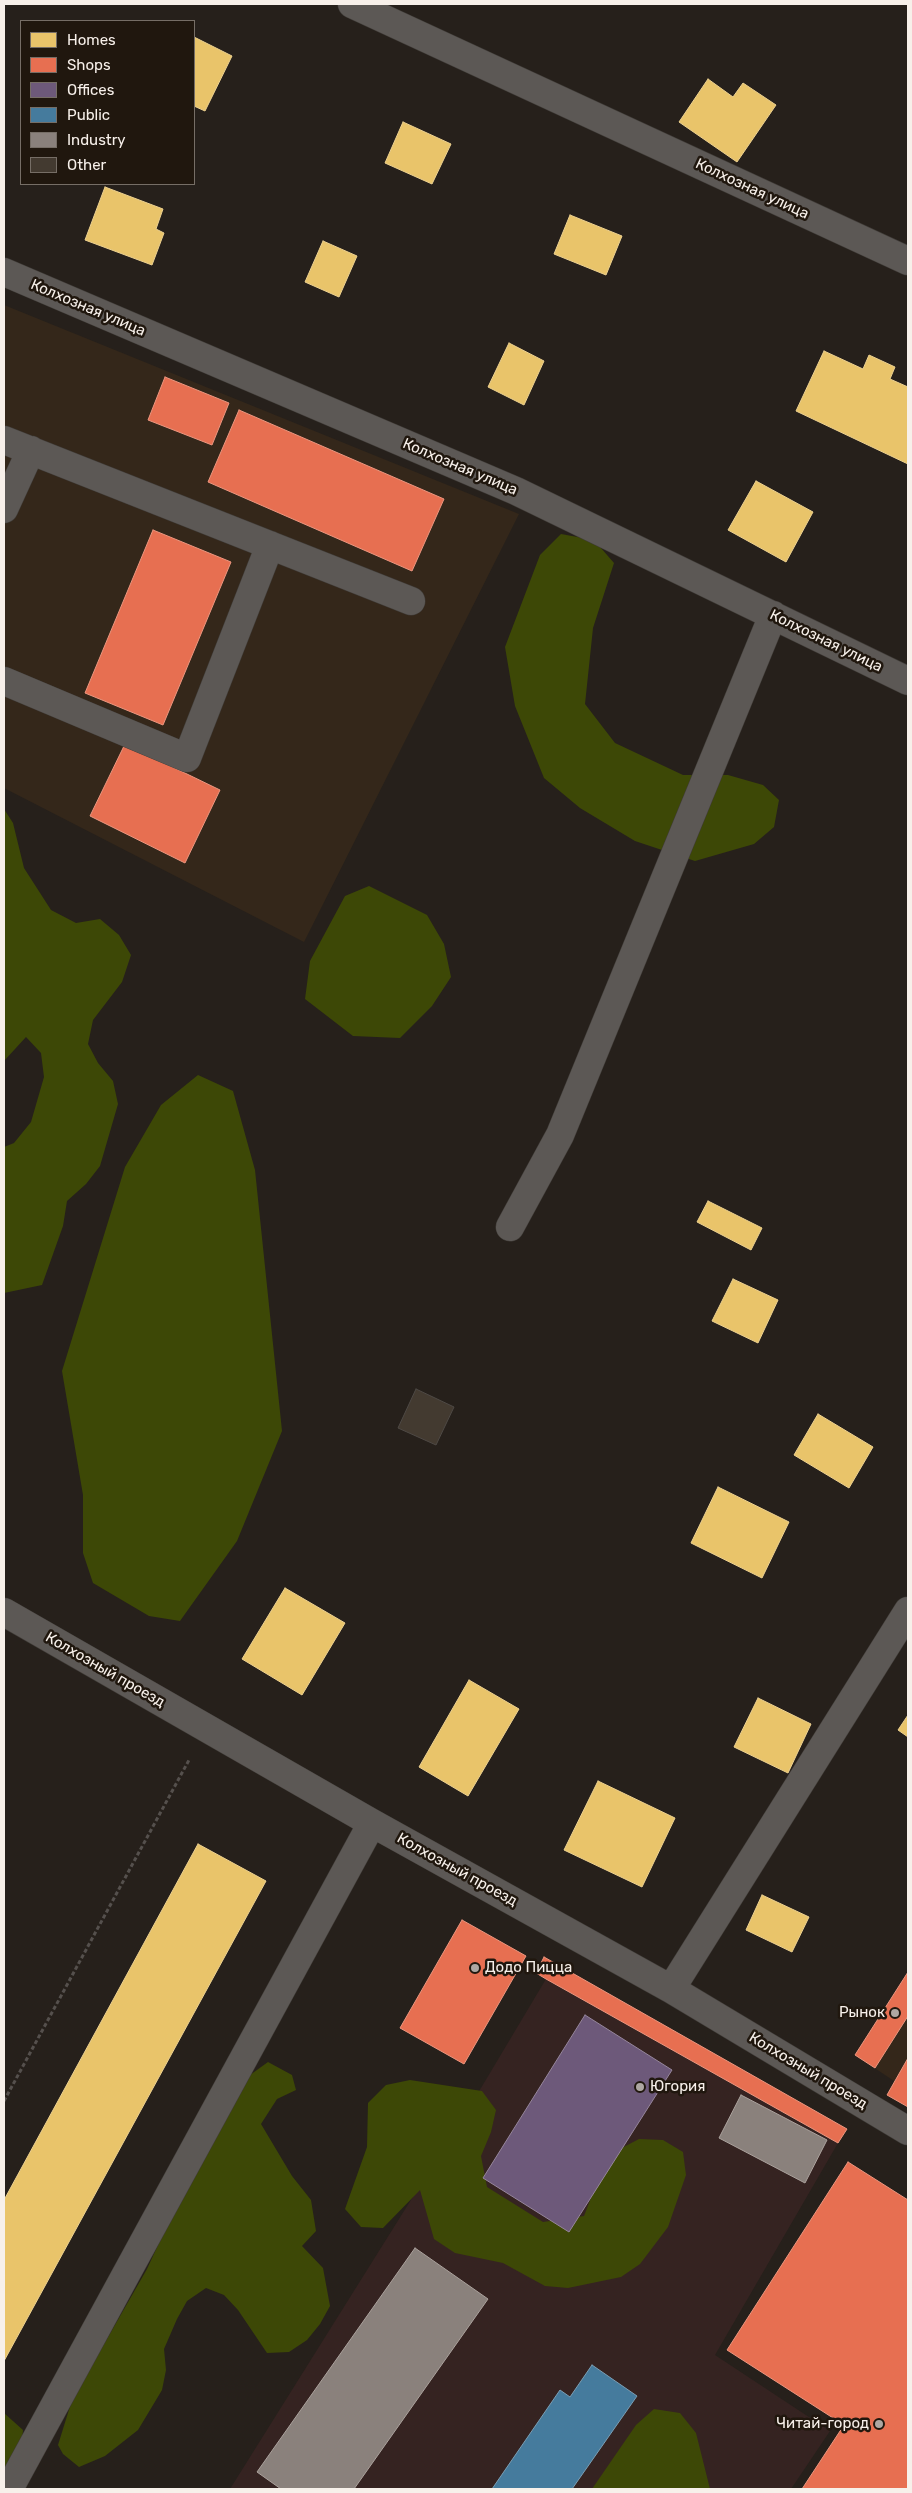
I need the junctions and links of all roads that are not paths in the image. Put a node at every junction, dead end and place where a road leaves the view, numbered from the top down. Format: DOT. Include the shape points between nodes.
graph roads {
  1 [pos="352,4"];
  2 [pos="908,261"];
  3 [pos="4,272"];
  4 [pos="4,440"];
  5 [pos="30,450"];
  6 [pos="4,509"];
  7 [pos="270,545"];
  8 [pos="411,601"];
  9 [pos="773,615"];
  10 [pos="4,681"];
  11 [pos="908,681"];
  12 [pos="510,1227"];
  13 [pos="908,1611"];
  14 [pos="4,1612"];
  15 [pos="372,1823"];
  16 [pos="671,1988"];
  17 [pos="908,2131"];
  18 [pos="9,2489"];
  1 -- 2 [label="street, Колхозная улица"];
  3 -- 9 [label="street, Колхозная улица" via="516,491"];
  4 -- 5 [label="street"];
  5 -- 6 [label="street"];
  5 -- 7 [label="street"];
  7 -- 8 [label="street"];
  7 -- 10 [label="street" via="187,758"];
  9 -- 11 [label="street, Колхозная улица"];
  9 -- 12 [label="street" via="560,1135"];
  13 -- 16 [label="street"];
  14 -- 15 [label="street, Колхозный проезд"];
  15 -- 16 [label="street, Колхозный проезд"];
  15 -- 18 [label="street"];
  16 -- 17 [label="street, Колхозный проезд"];
}
